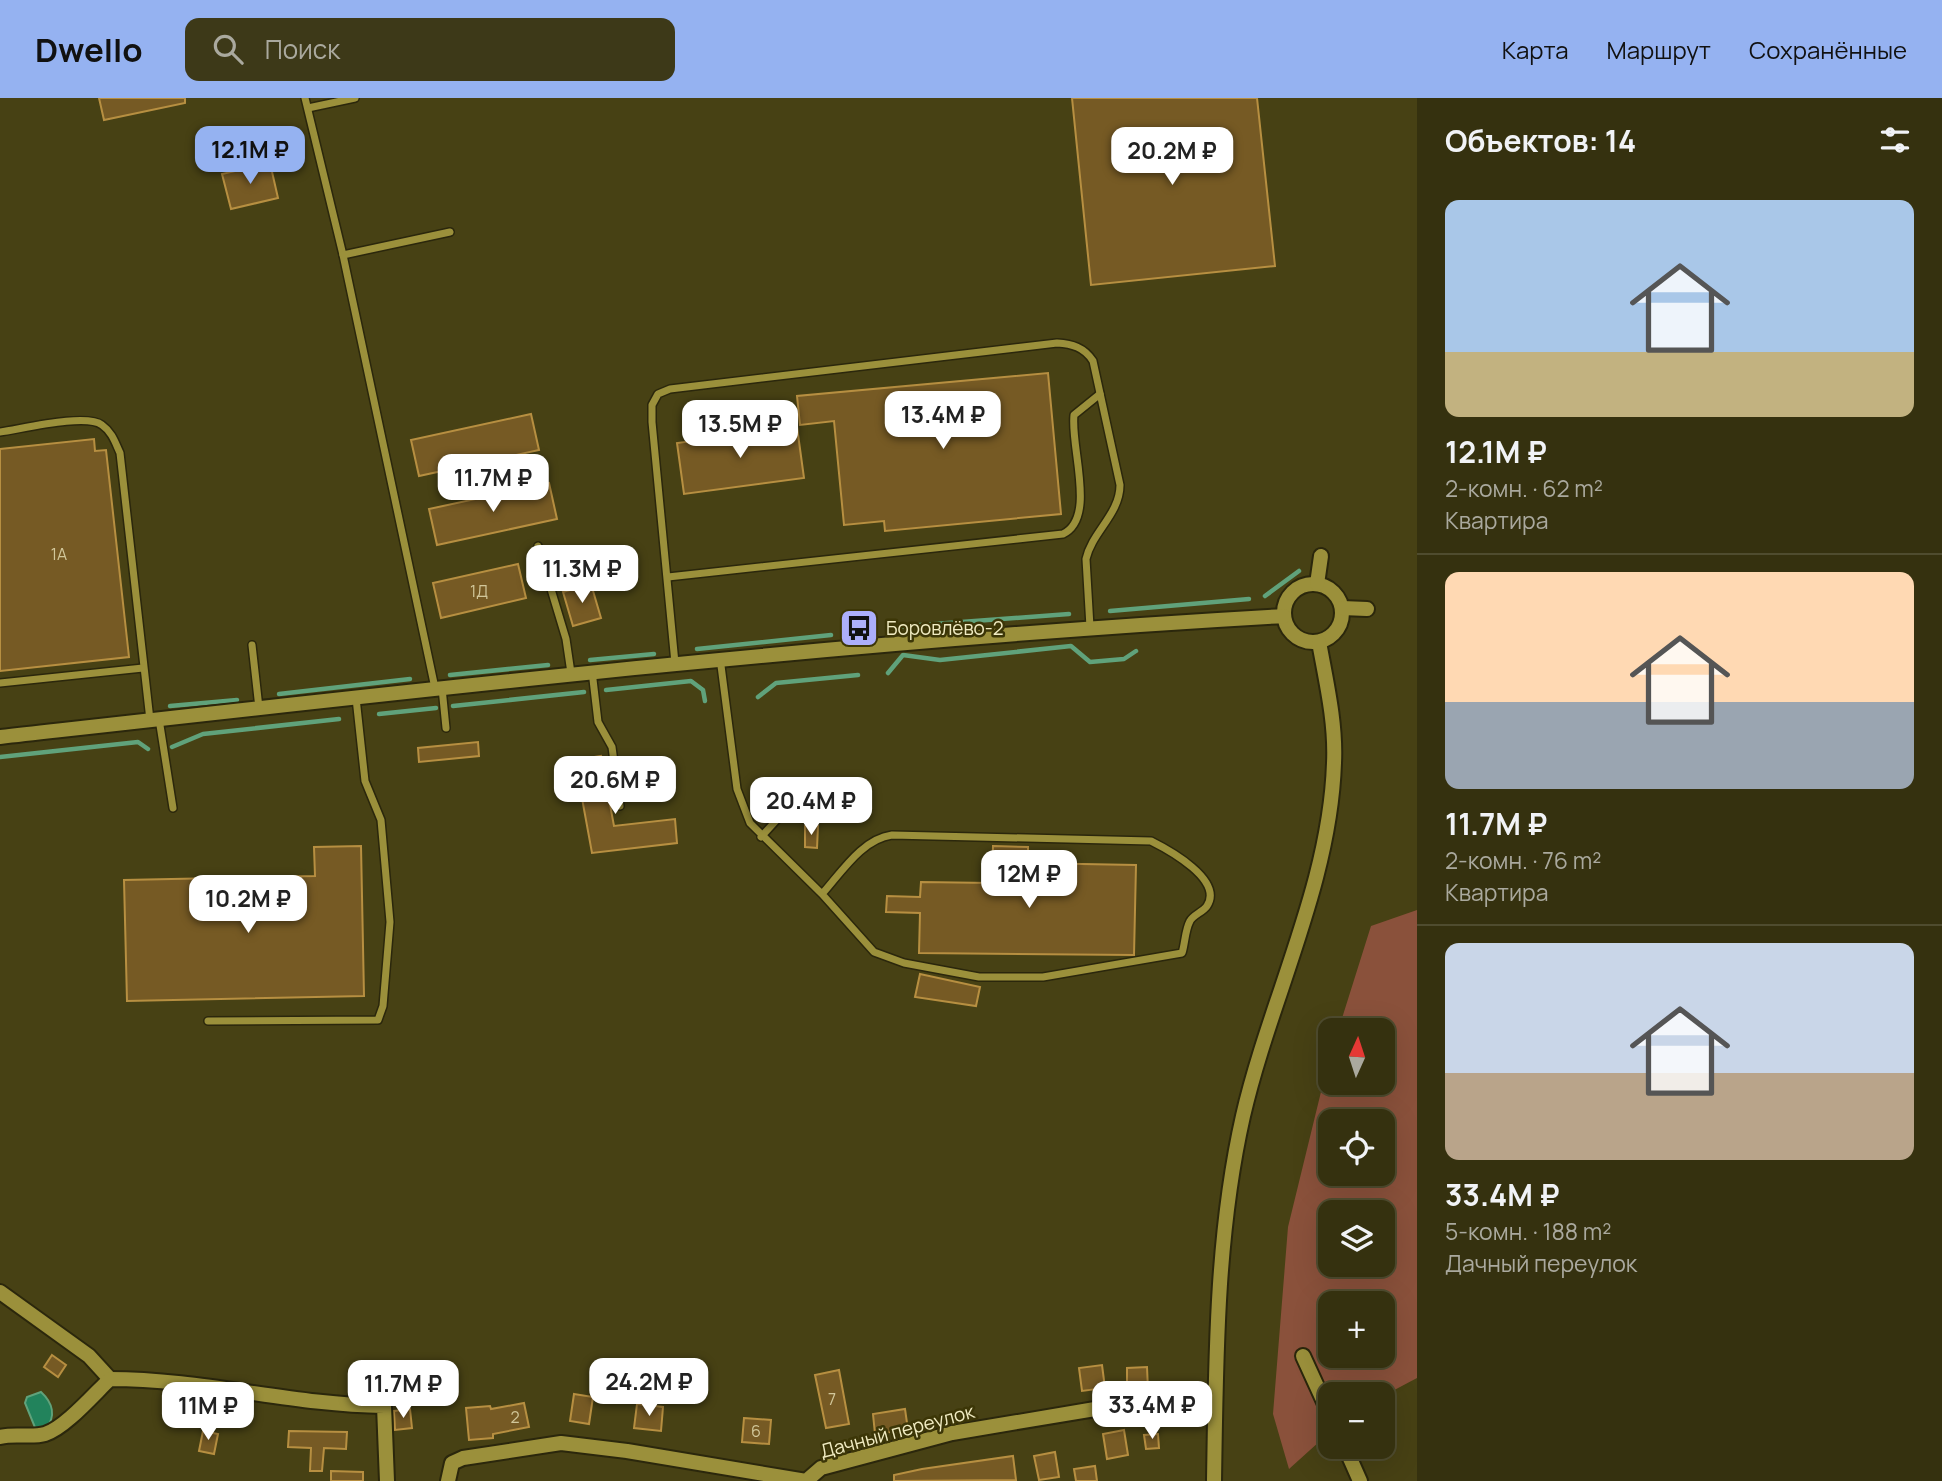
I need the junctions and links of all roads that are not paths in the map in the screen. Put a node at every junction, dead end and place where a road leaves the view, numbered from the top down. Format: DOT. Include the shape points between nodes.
graph roads {
  1 [pos="305,98"];
  2 [pos="355,98"];
  3 [pos="308,108"];
  4 [pos="450,232"];
  5 [pos="343,255"];
  6 [pos="1100,394"];
  7 [pos="0,432"];
  8 [pos="538,546"];
  9 [pos="1321,556"];
  10 [pos="668,577"];
  11 [pos="1317,584"];
  12 [pos="1342,608"];
  13 [pos="1367,608"];
  14 [pos="1284,616"];
  15 [pos="1090,627"];
  16 [pos="1319,642"];
  17 [pos="252,645"];
  18 [pos="720,658"];
  19 [pos="675,663"];
  20 [pos="143,668"];
  21 [pos="592,670"];
  22 [pos="571,673"];
  23 [pos="0,683"];
  24 [pos="438,688"];
  25 [pos="356,698"];
  26 [pos="259,709"];
  27 [pos="154,720"];
  28 [pos="446,728"];
  29 [pos="0,737"];
  30 [pos="794,801"];
  31 [pos="620,806"];
  32 [pos="173,808"];
  33 [pos="761,837"];
  34 [pos="822,894"];
  35 [pos="208,1021"];
  36 [pos="0,1292"];
  37 [pos="1303,1356"];
  38 [pos="110,1379"];
  39 [pos="1318,1389"];
  40 [pos="1167,1407"];
  41 [pos="0,1437"];
  42 [pos="1350,1459"];
  43 [pos="387,1481"];
  44 [pos="448,1481"];
  45 [pos="806,1481"];
  46 [pos="1214,1481"];
  47 [pos="1360,1481"];
  1 -- 3 [label="lane"];
  2 -- 3 [label="lane"];
  3 -- 5 [label="lane"];
  4 -- 5 [label="lane"];
  5 -- 24 [label="lane"];
  6 -- 10 [label="lane" via="1074,415 1081,512 1072,530 1063,534"];
  6 -- 10 [label="lane" via="1088,354 1072,344 1057,343 664,390 652,405"];
  6 -- 15 [label="lane" via="1120,493 1088,549"];
  7 -- 20 [label="lane" via="84,420 101,424 113,436 120,453"];
  8 -- 22 [label="lane" via="566,639"];
  9 -- 11 [label="street"];
  10 -- 19 [label="lane"];
  11 -- 12 [label="street" via="1333,591"];
  11 -- 14 [label="street" via="1295,590"];
  12 -- 13 [label="street"];
  12 -- 16 [label="street" via="1339,628"];
  14 -- 15 [label="street"];
  14 -- 16 [label="street" via="1298,638"];
  15 -- 18 [label="street"];
  16 -- 46 [label="street" via="1335,758 1332,792 1323,847 1254,1070 1236,1153 1224,1247"];
  17 -- 26 [label="lane"];
  18 -- 19 [label="street"];
  18 -- 33 [label="lane" via="737,789 750,823"];
  19 -- 21 [label="street"];
  20 -- 23 [label="lane"];
  20 -- 27 [label="lane"];
  21 -- 22 [label="street"];
  21 -- 31 [label="lane" via="598,722 612,747"];
  22 -- 24 [label="street"];
  24 -- 25 [label="street"];
  24 -- 28 [label="lane"];
  25 -- 26 [label="street"];
  25 -- 35 [label="lane" via="365,781 382,820 390,922 378,1020"];
  26 -- 27 [label="street"];
  27 -- 29 [label="street"];
  27 -- 32 [label="lane"];
  30 -- 33 [label="lane"];
  33 -- 34 [label="lane"];
  34 -- 34 [label="lane" via="874,952 904,963 991,977 1043,977 1182,953 1190,920 1207,906 1210,897 1202,876 1172,851 1151,841 892,835 880,836 867,845"];
  36 -- 38 [label="street" via="89,1356"];
  37 -- 39 [label="street"];
  38 -- 41 [label="street" via="46,1434"];
  38 -- 43 [label="street" via="225,1388 333,1405 384,1406"];
  40 -- 45 [label="street, Дачный переулок" via="1101,1408 952,1433 821,1468"];
  42 -- 47 [label="street"];
  44 -- 45 [label="street, Дачный переулок" via="452,1463 463,1458 561,1443"];
}
